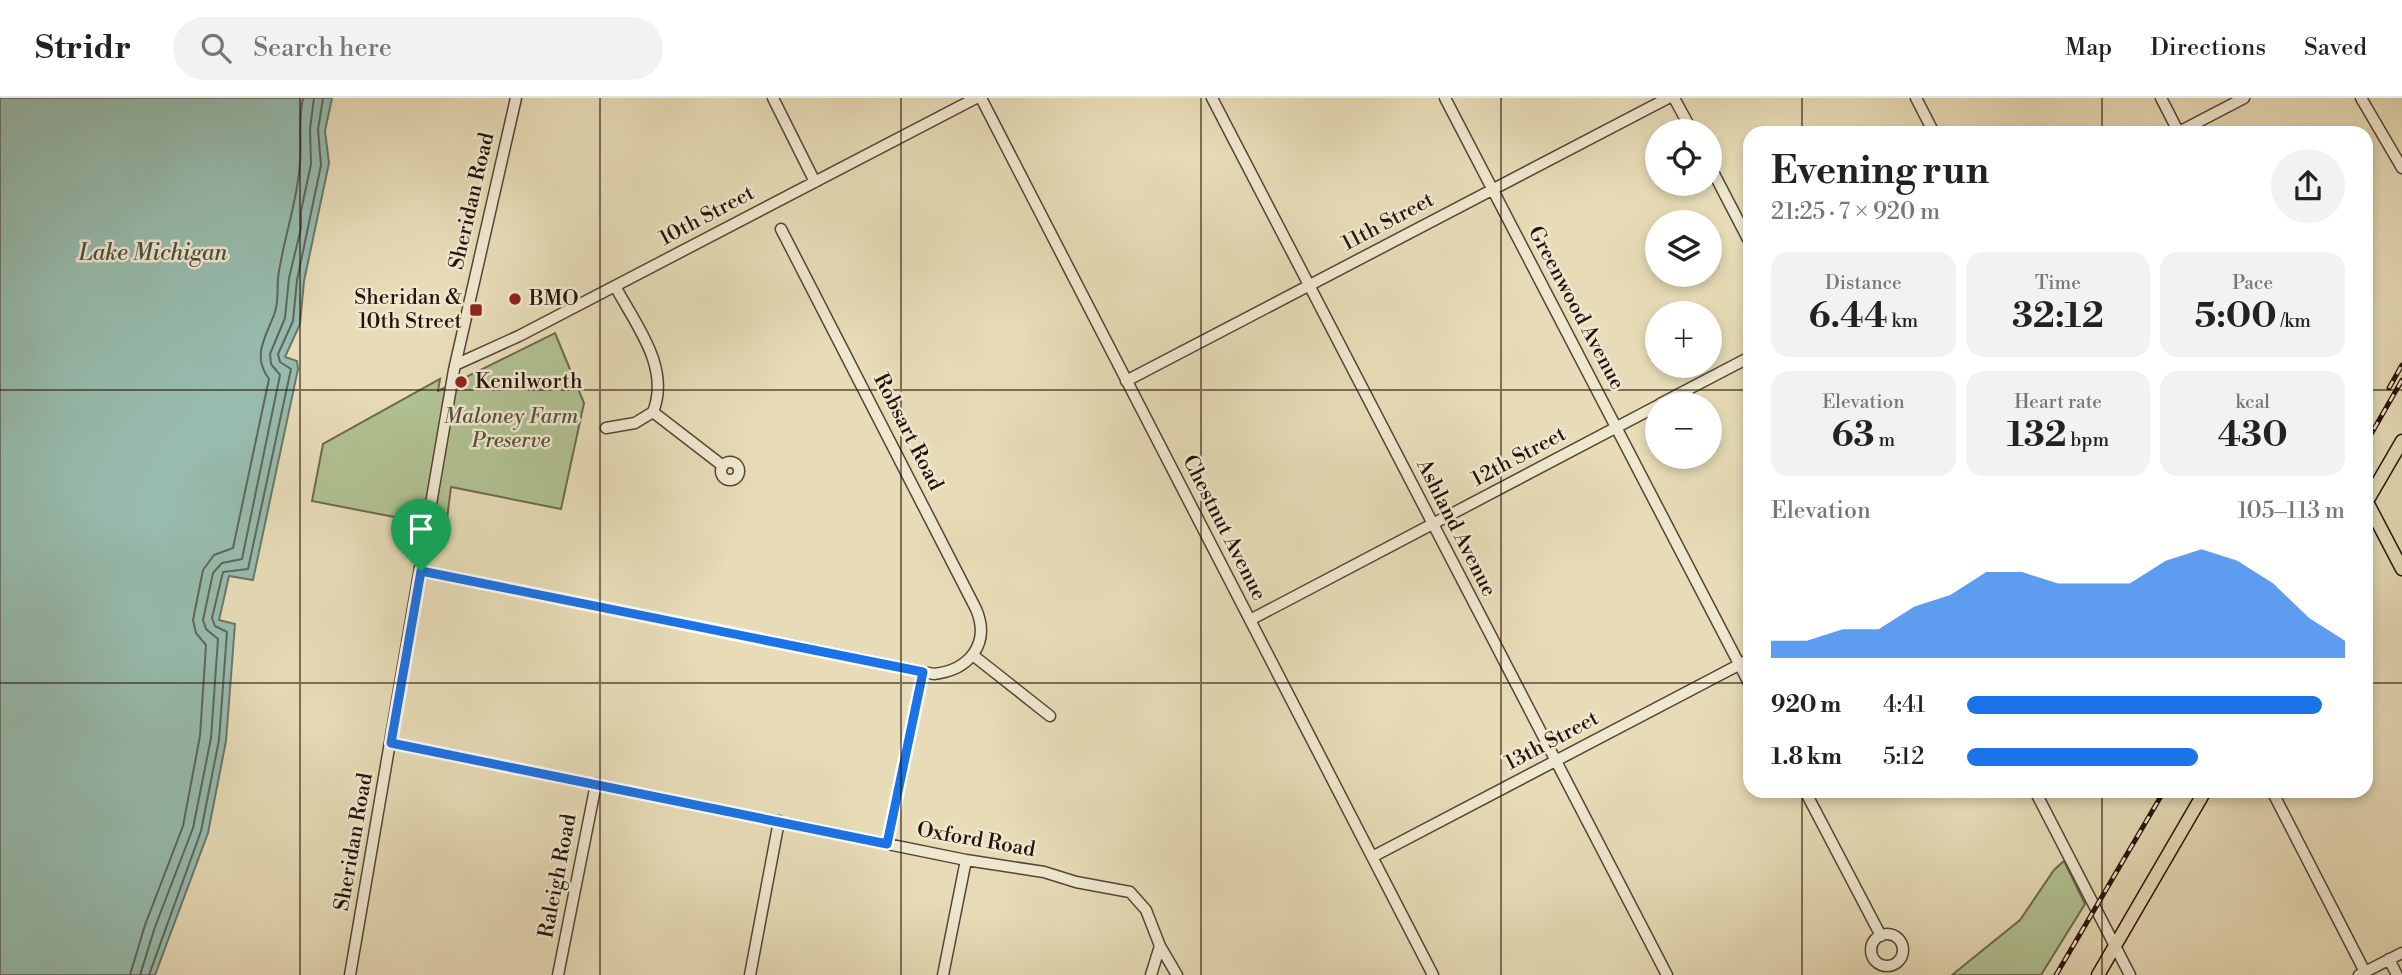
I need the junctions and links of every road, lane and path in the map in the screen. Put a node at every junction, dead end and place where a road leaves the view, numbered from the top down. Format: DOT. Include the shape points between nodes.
graph roads {
  1 [pos="516,98"];
  2 [pos="773,98"];
  3 [pos="978,98"];
  4 [pos="1212,98"];
  5 [pos="1444,98"];
  6 [pos="1668,98"];
  7 [pos="1674,98"];
  8 [pos="1916,98"];
  9 [pos="2161,98"];
  10 [pos="2244,98"];
  11 [pos="2361,98"];
  12 [pos="1685,119"];
  13 [pos="1930,126"];
  14 [pos="2175,126"];
  15 [pos="2191,126"];
  16 [pos="2402,168"];
  17 [pos="814,182"];
  18 [pos="1722,189"];
  19 [pos="1492,190"];
  20 [pos="782,229"];
  21 [pos="1743,230"];
  22 [pos="615,286"];
  23 [pos="1308,286"];
  24 [pos="1743,361"];
  25 [pos="455,365"];
  26 [pos="1126,381"];
  27 [pos="1684,392"];
  28 [pos="653,412"];
  29 [pos="1645,412"];
  30 [pos="606,428"];
  31 [pos="1616,428"];
  32 [pos="2402,441"];
  33 [pos="723,466"];
  34 [pos="2373,490"];
  35 [pos="2373,515"];
  36 [pos="1432,524"];
  37 [pos="2402,569"];
  38 [pos="421,571"];
  39 [pos="1250,620"];
  40 [pos="974,656"];
  41 [pos="1743,658"];
  42 [pos="1743,663"];
  43 [pos="923,672"];
  44 [pos="1050,716"];
  45 [pos="391,743"];
  46 [pos="1556,761"];
  47 [pos="596,784"];
  48 [pos="1809,798"];
  49 [pos="2039,798"];
  50 [pos="2200,798"];
  51 [pos="2275,798"];
  52 [pos="779,821"];
  53 [pos="887,844"];
  54 [pos="1372,857"];
  55 [pos="966,860"];
  56 [pos="1881,936"];
  57 [pos="1160,946"];
  58 [pos="2115,946"];
  59 [pos="2402,953"];
  60 [pos="2389,960"];
  61 [pos="1895,970"];
  62 [pos="2362,974"];
  63 [pos="350,975"];
  64 [pos="558,975"];
  65 [pos="750,975"];
  66 [pos="943,975"];
  67 [pos="1151,975"];
  68 [pos="1177,975"];
  69 [pos="1433,975"];
  70 [pos="1667,975"];
  71 [pos="2098,975"];
  72 [pos="2130,975"];
  73 [pos="2397,975"];
  1 -- 25 [label="street, Sheridan Road"];
  2 -- 17 [label="street"];
  3 -- 17 [label="street, 10th Street"];
  3 -- 26 [label="street, Chestnut Avenue"];
  4 -- 23 [label="street, Ashland Avenue"];
  5 -- 19 [label="street, Greenwood Avenue"];
  6 -- 19 [label="street, 11th Street"];
  7 -- 12 [label="street"];
  8 -- 13 [label="street"];
  9 -- 14 [label="street"];
  10 -- 15 [label="street"];
  11 -- 16 [label="street"];
  17 -- 22 [label="street, 10th Street"];
  18 -- 21 [label="street"];
  19 -- 23 [label="street, 11th Street"];
  19 -- 31 [label="street, Greenwood Avenue"];
  20 -- 40 [label="street, Robsart Road" via="976,608 982,630"];
  22 -- 25 [label="street, 10th Street"];
  22 -- 28 [label="street" via="659,372"];
  23 -- 26 [label="street, 11th Street"];
  23 -- 36 [label="street, Ashland Avenue"];
  24 -- 27 [label="street, 12th Street"];
  25 -- 38 [label="street, Sheridan Road"];
  26 -- 39 [label="street, Chestnut Avenue"];
  28 -- 30 [label="street" via="635,424"];
  28 -- 33 [label="street"];
  29 -- 31 [label="street, 12th Street"];
  31 -- 36 [label="street, 12th Street"];
  31 -- 41 [label="street, Greenwood Avenue"];
  32 -- 34 [label="main road"];
  35 -- 37 [label="main road"];
  36 -- 39 [label="street, 12th Street"];
  36 -- 46 [label="street, Ashland Avenue"];
  38 -- 43 [label="street"];
  38 -- 45 [label="street, Sheridan Road"];
  39 -- 54 [label="street, Chestnut Avenue"];
  40 -- 43 [label="street" via="952,671"];
  40 -- 44 [label="street"];
  42 -- 46 [label="street, 13th Street"];
  43 -- 53 [label="street"];
  45 -- 47 [label="street, Oxford Road"];
  45 -- 63 [label="street, Sheridan Road"];
  46 -- 54 [label="street, 13th Street"];
  46 -- 70 [label="street, Ashland Avenue"];
  47 -- 52 [label="street, Oxford Road"];
  47 -- 64 [label="street, Raleigh Road"];
  48 -- 56 [label="street"];
  49 -- 58 [label="street"];
  50 -- 58 [label="main road"];
  51 -- 62 [label="street"];
  52 -- 53 [label="street, Oxford Road"];
  52 -- 65 [label="street"];
  53 -- 55 [label="street, Oxford Road"];
  54 -- 69 [label="street, Chestnut Avenue"];
  55 -- 57 [label="street, Oxford Road" via="1123,889 1146,911"];
  55 -- 66 [label="street"];
  56 -- 61 [label="street" via="1873,943 1872,954 1878,963"];
  56 -- 61 [label="street" via="1895,936 1902,944"];
  57 -- 67 [label="street"];
  57 -- 68 [label="street, Oxford Road"];
  58 -- 71 [label="main road"];
  58 -- 72 [label="street"];
  59 -- 60 [label="street"];
  60 -- 62 [label="street"];
  60 -- 73 [label="street"];
}
